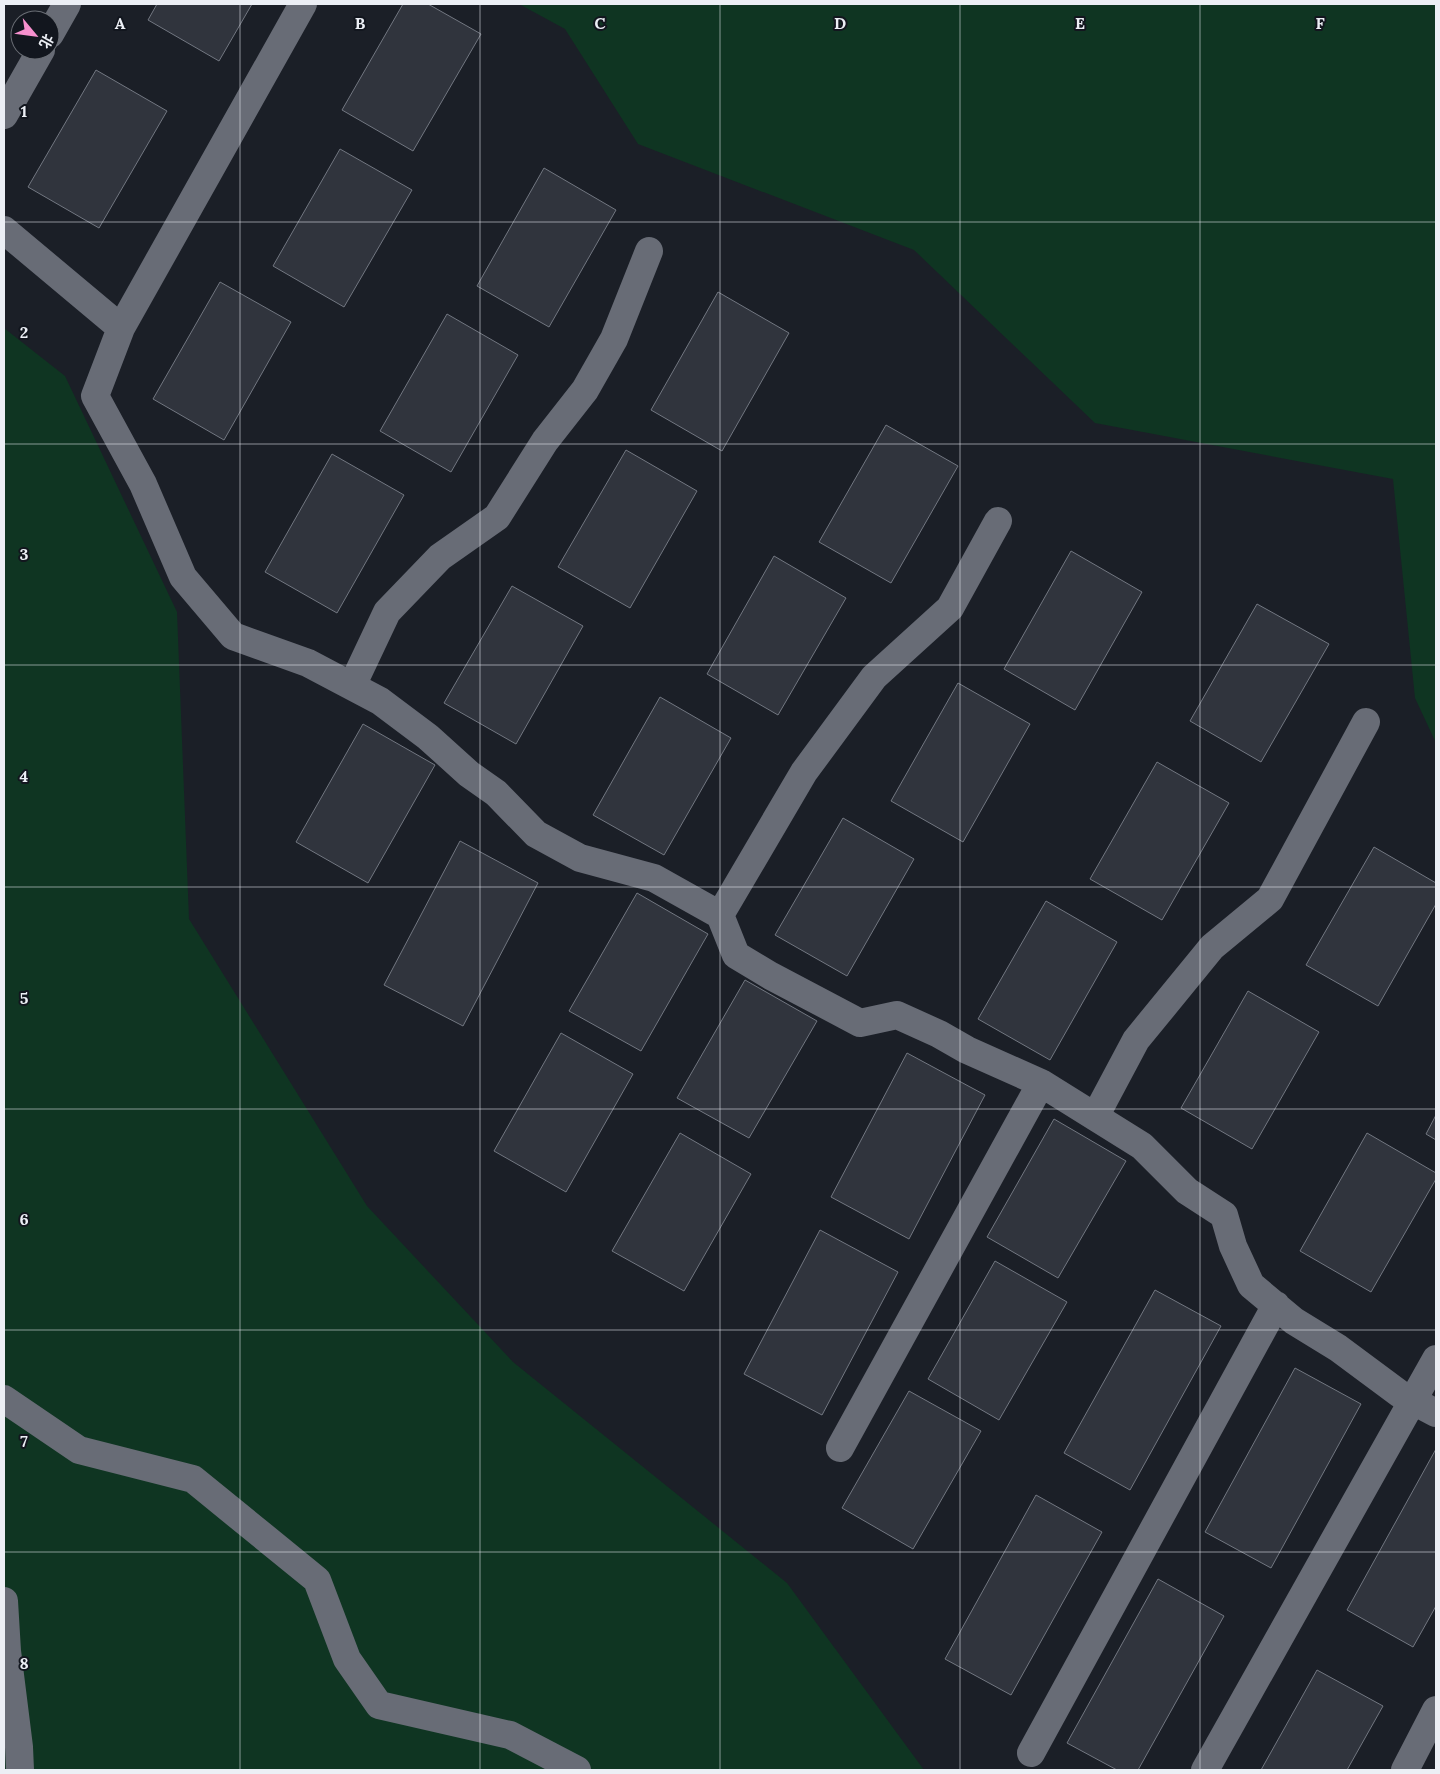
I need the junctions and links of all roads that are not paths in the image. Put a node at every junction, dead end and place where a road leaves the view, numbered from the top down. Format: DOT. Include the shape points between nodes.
graph roads {
  1 [pos="67,4"];
  2 [pos="303,4"];
  3 [pos="60,16"];
  4 [pos="35,60"];
  5 [pos="4,115"];
  6 [pos="4,230"];
  7 [pos="649,251"];
  8 [pos="121,328"];
  9 [pos="998,521"];
  10 [pos="352,686"];
  11 [pos="1366,722"];
  12 [pos="720,915"];
  13 [pos="1041,1083"];
  14 [pos="1095,1117"];
  15 [pos="1276,1305"];
  16 [pos="1436,1359"];
  17 [pos="4,1399"];
  18 [pos="1425,1407"];
  19 [pos="840,1448"];
  20 [pos="4,1601"];
  21 [pos="1436,1710"];
  22 [pos="1031,1753"];
  23 [pos="20,1770"];
  24 [pos="577,1770"];
  25 [pos="1204,1770"];
  26 [pos="1404,1770"];
  1 -- 3 [label="street"];
  2 -- 8 [label="street"];
  4 -- 5 [label="street"];
  6 -- 8 [label="street"];
  7 -- 10 [label="street" via="614,339 585,390 545,441 497,517 440,556 388,612"];
  8 -- 10 [label="street" via="95,396 143,484 183,577 233,636 308,663"];
  9 -- 12 [label="street" via="950,608 874,677 804,772"];
  10 -- 12 [label="street" via="380,701 428,737 496,793 536,834 580,858 654,878"];
  11 -- 14 [label="street" via="1270,899 1212,947 1136,1040"];
  12 -- 13 [label="street" via="736,955 860,1023 897,1015"];
  13 -- 14 [label="street"];
  13 -- 19 [label="street"];
  14 -- 15 [label="street" via="1142,1146 1188,1191 1224,1215 1232,1246 1251,1285"];
  15 -- 18 [label="street" via="1294,1321 1338,1348 1400,1394"];
  15 -- 22 [label="street"];
  16 -- 18 [label="street"];
  17 -- 24 [label="street" via="79,1450 193,1479 318,1580 347,1659 379,1705 510,1735"];
  18 -- 25 [label="street"];
  20 -- 23 [label="street" via="6,1651"];
  21 -- 26 [label="street"];
}
